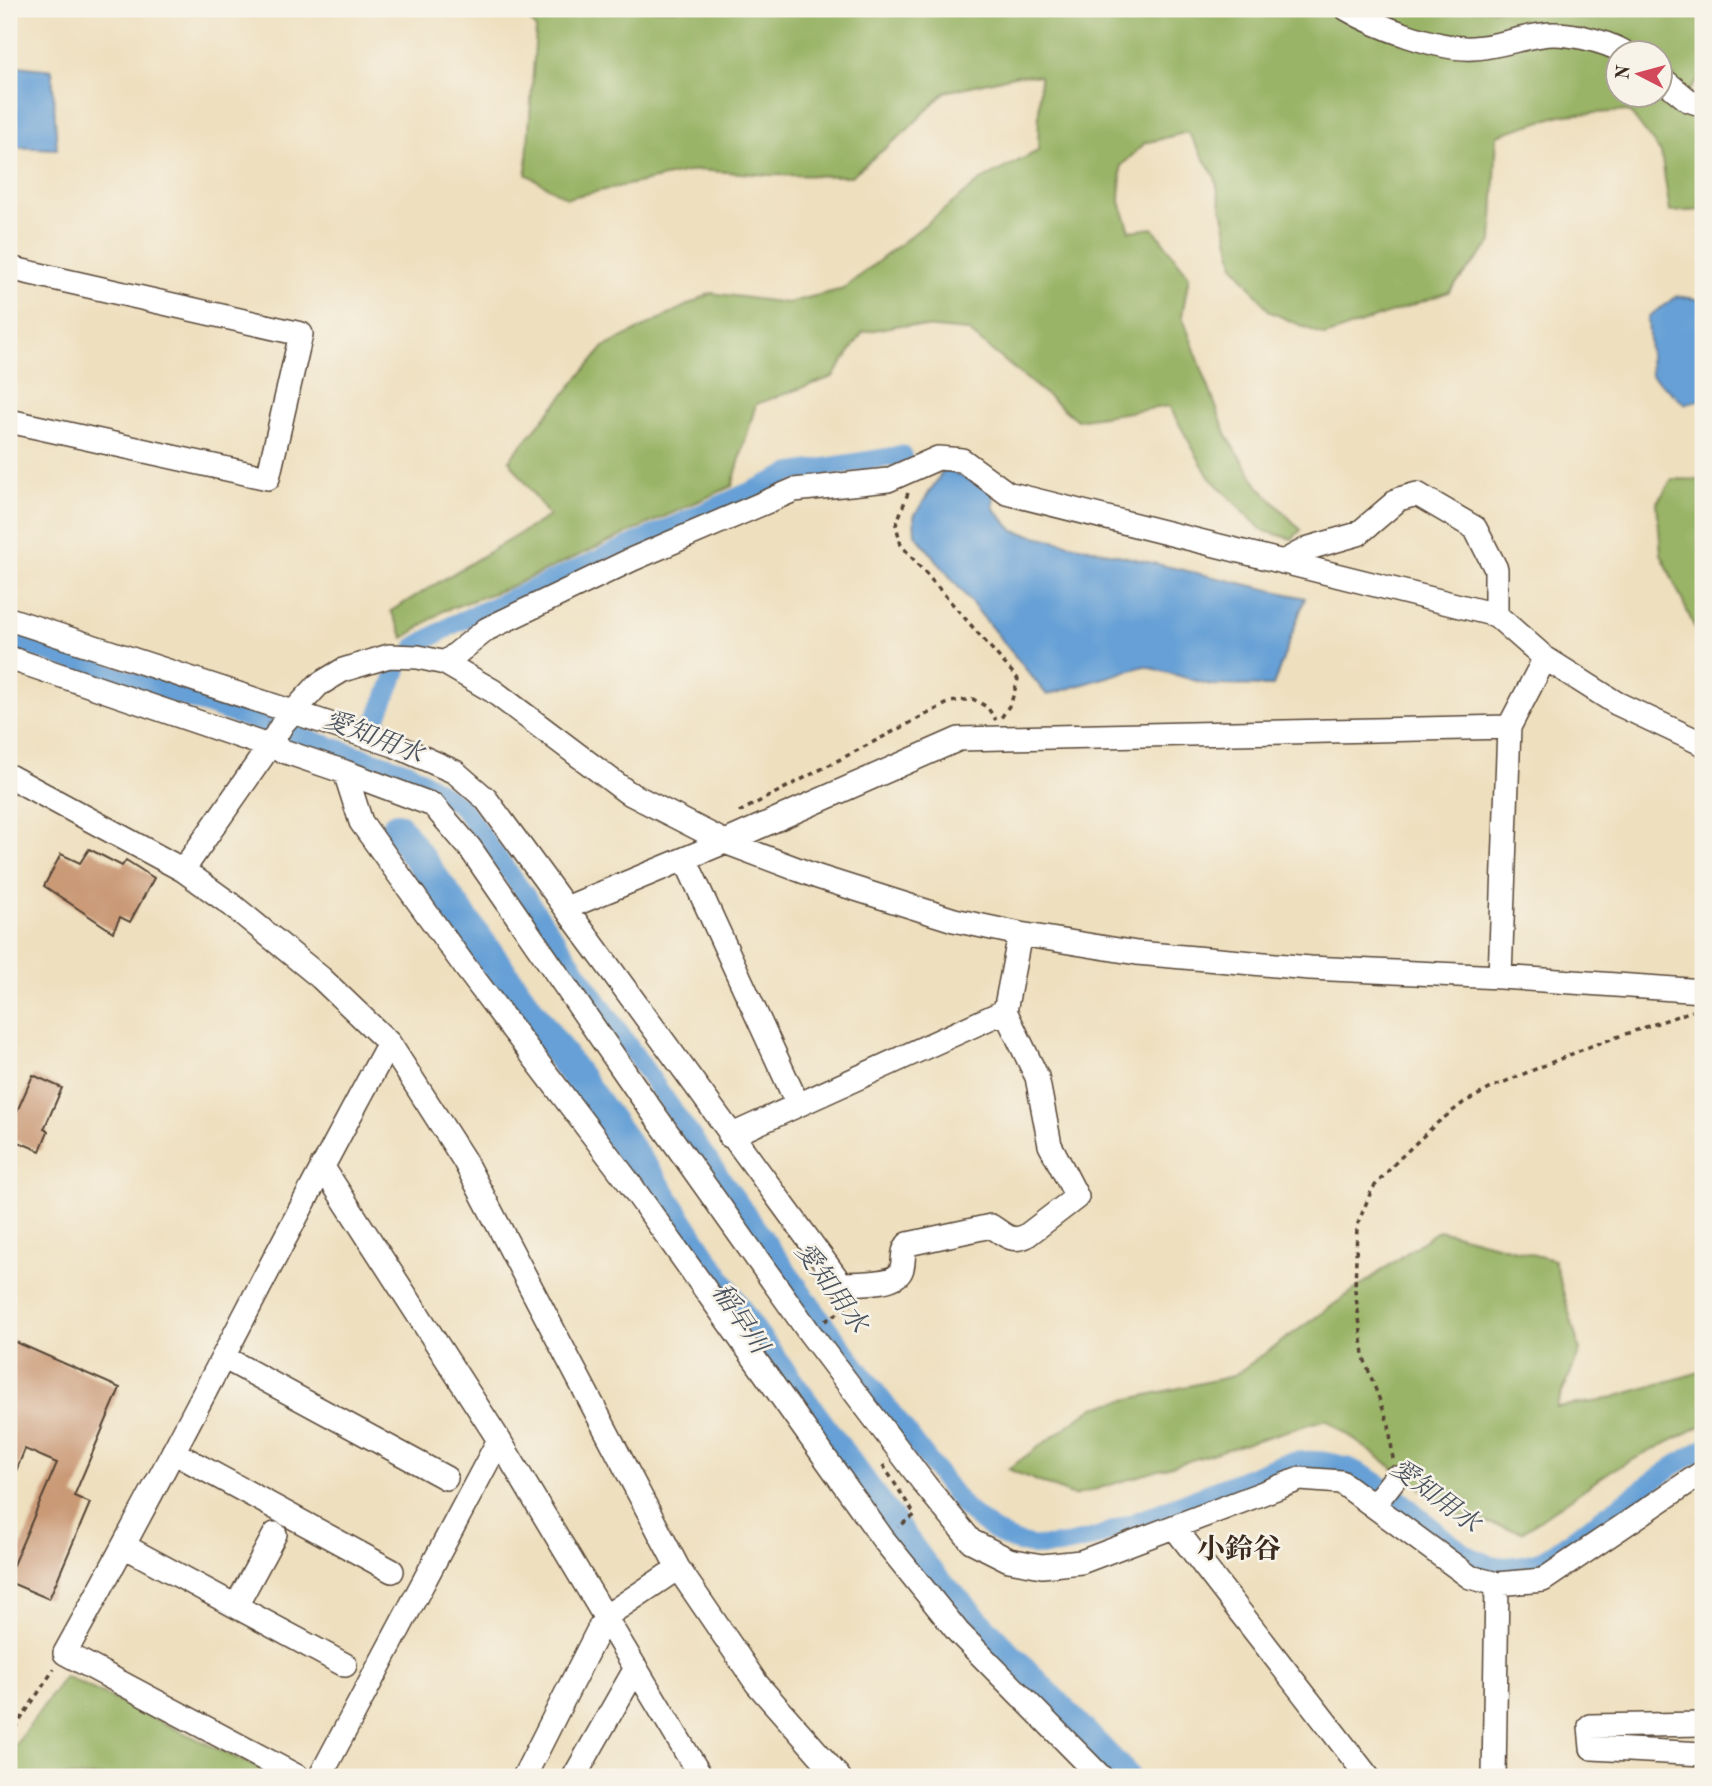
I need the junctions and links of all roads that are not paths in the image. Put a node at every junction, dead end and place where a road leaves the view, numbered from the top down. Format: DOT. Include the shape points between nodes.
graph roads {
  1 [pos="1347,9"];
  2 [pos="1604,43"];
  3 [pos="1674,88"];
  4 [pos="1703,105"];
  5 [pos="9,268"];
  6 [pos="9,421"];
  7 [pos="1283,562"];
  8 [pos="1496,615"];
  9 [pos="9,619"];
  10 [pos="9,658"];
  11 [pos="1545,658"];
  12 [pos="445,663"];
  13 [pos="287,718"];
  14 [pos="1509,727"];
  15 [pos="1703,744"];
  16 [pos="270,747"];
  17 [pos="345,772"];
  18 [pos="9,776"];
  19 [pos="725,842"];
  20 [pos="685,859"];
  21 [pos="183,870"];
  22 [pos="566,908"];
  23 [pos="1020,934"];
  24 [pos="1500,977"];
  25 [pos="1703,991"];
  26 [pos="1005,1011"];
  27 [pos="388,1044"];
  28 [pos="798,1105"];
  29 [pos="730,1136"];
  30 [pos="322,1166"];
  31 [pos="223,1357"];
  32 [pos="499,1440"];
  33 [pos="173,1452"];
  34 [pos="1703,1472"];
  35 [pos="446,1478"];
  36 [pos="1395,1478"];
  37 [pos="1377,1502"];
  38 [pos="1174,1527"];
  39 [pos="275,1534"];
  40 [pos="124,1546"];
  41 [pos="678,1567"];
  42 [pos="392,1571"];
  43 [pos="1497,1584"];
  44 [pos="236,1606"];
  45 [pos="605,1617"];
  46 [pos="345,1665"];
  47 [pos="636,1668"];
  48 [pos="1703,1724"];
  49 [pos="1703,1754"];
  50 [pos="298,1777"];
  51 [pos="320,1777"];
  52 [pos="524,1777"];
  53 [pos="574,1777"];
  54 [pos="701,1777"];
  55 [pos="839,1777"];
  56 [pos="1101,1777"];
  57 [pos="1368,1777"];
  58 [pos="1493,1777"];
  1 -- 2 [label="street" via="1389,29 1448,48 1504,44 1544,34"];
  3 -- 4 [label="street"];
  5 -- 6 [label="street" via="301,334 268,478"];
  7 -- 8 [label="street"];
  7 -- 8 [label="street" via="1310,548 1358,534 1399,499 1417,494 1475,528 1496,569"];
  7 -- 12 [label="street" via="1007,493 962,460 938,458 888,480 794,490 633,559 487,629"];
  8 -- 11 [label="street"];
  9 -- 13 [label="street"];
  10 -- 16 [label="street"];
  11 -- 14 [label="street"];
  11 -- 15 [label="street" via="1616,703"];
  12 -- 13 [label="street" via="389,656 343,670 318,685"];
  12 -- 19 [label="street" via="493,691 628,792"];
  13 -- 16 [label="street"];
  13 -- 22 [label="street" via="394,745 455,772 486,799"];
  14 -- 19 [label="street" via="959,739"];
  14 -- 24 [label="street"];
  16 -- 17 [label="street"];
  16 -- 21 [label="street"];
  17 -- 38 [label="street" via="433,805 470,848 809,1332 971,1541 1009,1560 1042,1566 1082,1562"];
  17 -- 56 [label="street" via="361,822 630,1184 883,1539 958,1632"];
  18 -- 21 [label="street"];
  19 -- 20 [label="street"];
  19 -- 23 [label="street" via="954,920"];
  20 -- 22 [label="street"];
  20 -- 28 [label="street"];
  21 -- 27 [label="street" via="321,978"];
  22 -- 29 [label="street"];
  23 -- 24 [label="street" via="1137,953 1310,968"];
  23 -- 26 [label="street"];
  24 -- 25 [label="street"];
  26 -- 28 [label="street"];
  26 -- 29 [label="street" via="1037,1077 1050,1145 1077,1197 1026,1236 1009,1238 991,1226 908,1244 898,1276 841,1284"];
  27 -- 30 [label="street"];
  27 -- 41 [label="street" via="464,1160"];
  28 -- 29 [label="street"];
  30 -- 31 [label="street"];
  30 -- 32 [label="street"];
  31 -- 33 [label="street"];
  31 -- 35 [label="street"];
  32 -- 45 [label="street"];
  32 -- 51 [label="street"];
  33 -- 40 [label="street"];
  33 -- 42 [label="street"];
  34 -- 43 [label="street" via="1543,1580"];
  36 -- 37 [label="street"];
  37 -- 38 [label="street" via="1341,1482 1300,1479"];
  37 -- 43 [label="street" via="1471,1577"];
  38 -- 57 [label="street"];
  39 -- 44 [label="street"];
  40 -- 44 [label="street"];
  40 -- 50 [label="street" via="65,1653"];
  41 -- 45 [label="street"];
  41 -- 55 [label="street" via="757,1684"];
  43 -- 58 [label="street"];
  44 -- 46 [label="street"];
  45 -- 47 [label="street"];
  45 -- 52 [label="street"];
  47 -- 53 [label="street"];
  47 -- 54 [label="street"];
  48 -- 49 [label="street" via="1590,1726 1592,1748"];
}
